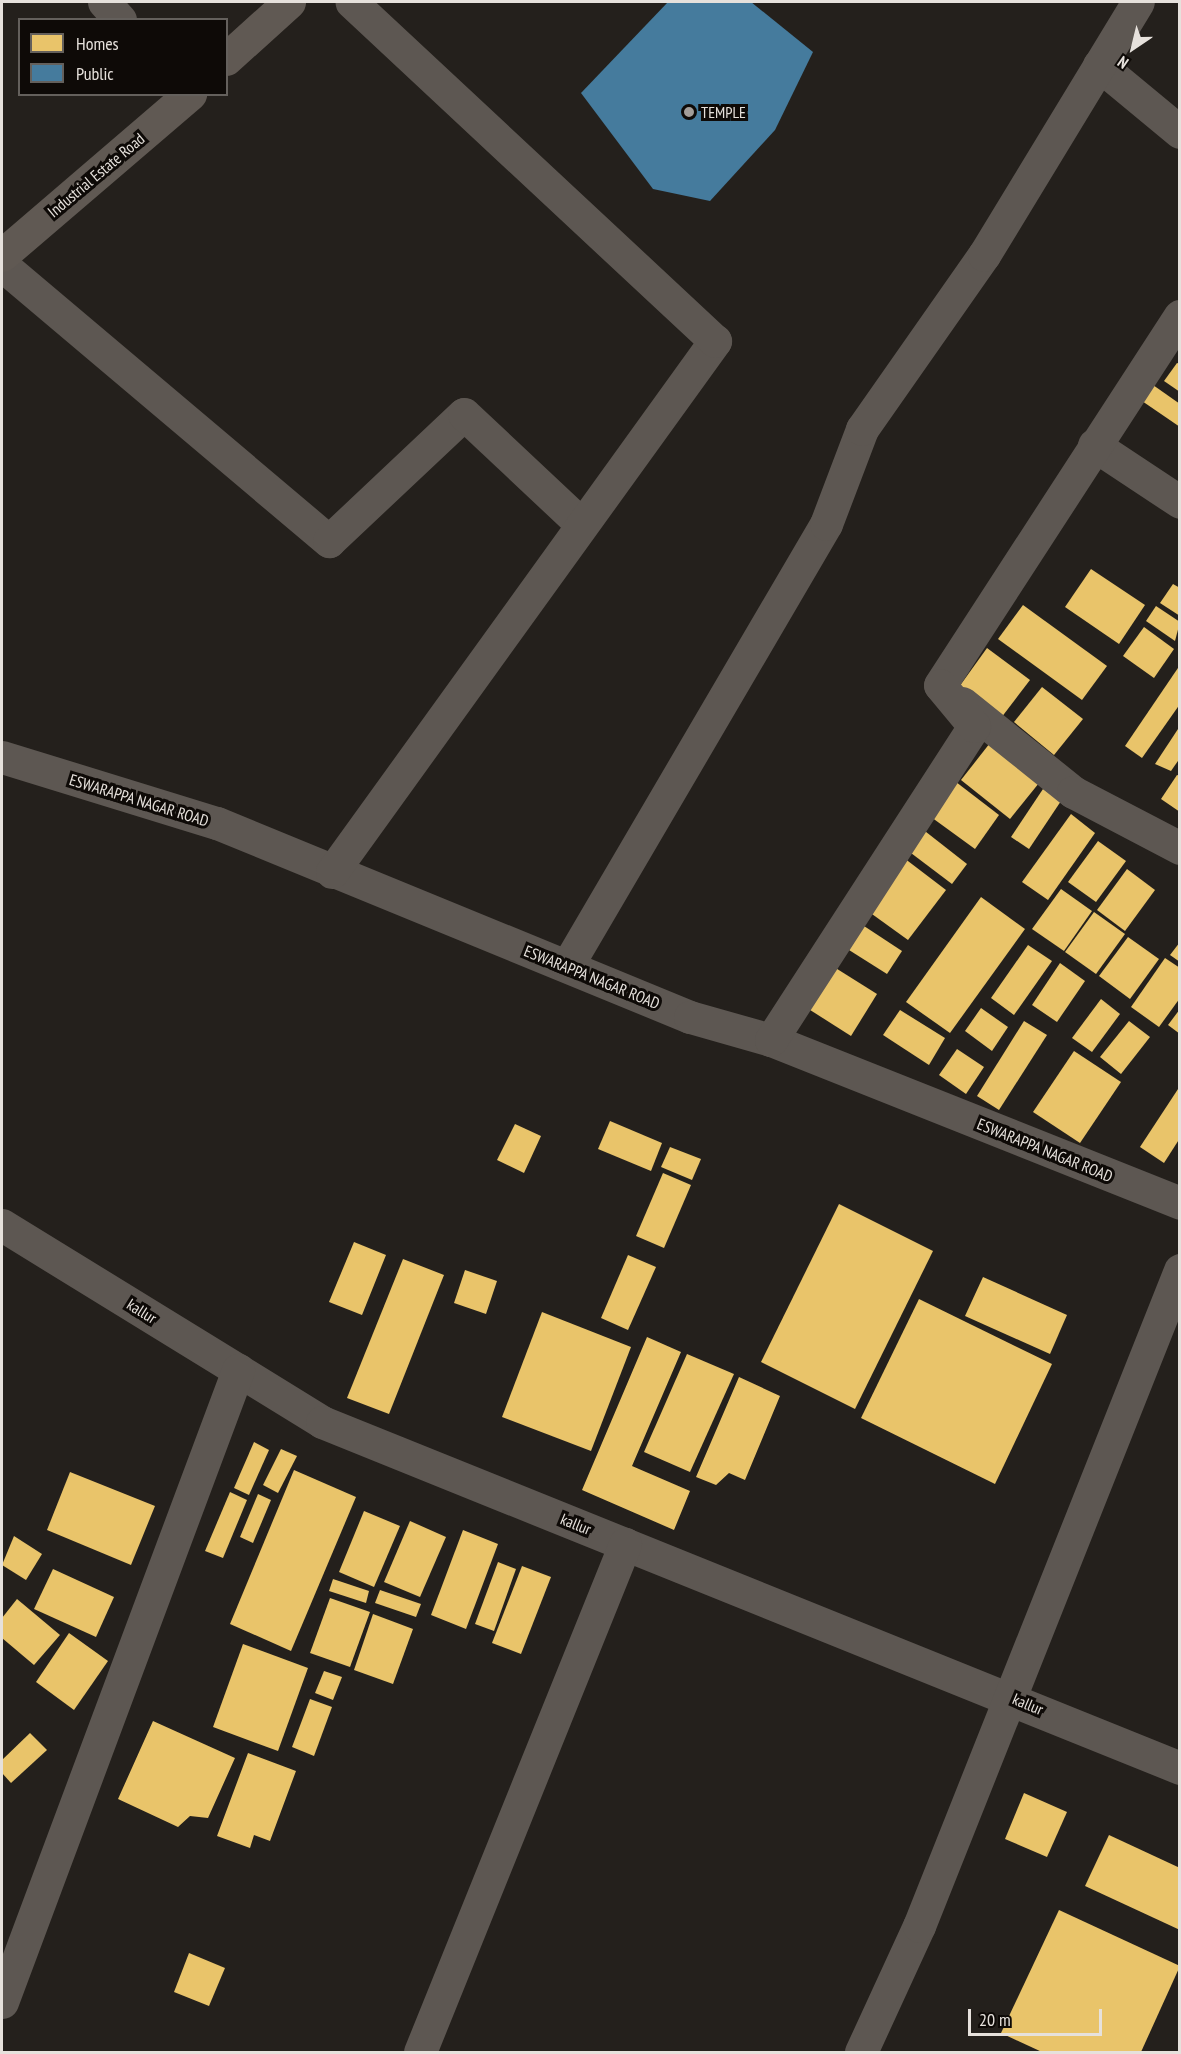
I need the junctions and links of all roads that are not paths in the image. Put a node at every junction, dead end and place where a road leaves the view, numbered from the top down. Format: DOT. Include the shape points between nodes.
graph roads {
  1 [pos="104,2"];
  2 [pos="289,2"];
  3 [pos="351,2"];
  4 [pos="1138,2"];
  5 [pos="118,18"];
  6 [pos="228,57"];
  7 [pos="1099,66"];
  8 [pos="187,96"];
  9 [pos="1179,132"];
  10 [pos="2,255"];
  11 [pos="2,265"];
  12 [pos="1179,316"];
  13 [pos="1094,444"];
  14 [pos="1179,502"];
  15 [pos="581,524"];
  16 [pos="940,685"];
  17 [pos="2,757"];
  18 [pos="1179,848"];
  19 [pos="332,872"];
  20 [pos="567,966"];
  21 [pos="771,1040"];
  22 [pos="1179,1203"];
  23 [pos="2,1225"];
  24 [pos="1179,1270"];
  25 [pos="238,1371"];
  26 [pos="625,1544"];
  27 [pos="1007,1695"];
  28 [pos="1179,1768"];
  29 [pos="2,2002"];
  30 [pos="420,2052"];
  31 [pos="861,2052"];
  1 -- 5 [label="street"];
  2 -- 6 [label="main road"];
  3 -- 15 [label="street" via="715,340"];
  4 -- 7 [label="street"];
  7 -- 9 [label="street"];
  7 -- 20 [label="street" via="984,255 862,429 826,524"];
  8 -- 10 [label="main road, Industrial Estate Road"];
  11 -- 15 [label="street" via="329,541 464,414"];
  12 -- 13 [label="street"];
  13 -- 14 [label="street"];
  13 -- 16 [label="street"];
  15 -- 19 [label="street"];
  16 -- 18 [label="street" via="1073,792"];
  16 -- 21 [label="street" via="974,726"];
  17 -- 19 [label="street, ESWARAPPA NAGAR ROAD" via="217,823"];
  19 -- 20 [label="street, ESWARAPPA NAGAR ROAD"];
  20 -- 21 [label="street, ESWARAPPA NAGAR ROAD" via="690,1017"];
  21 -- 22 [label="street, ESWARAPPA NAGAR ROAD"];
  23 -- 25 [label="street, kallur"];
  24 -- 27 [label="street"];
  25 -- 26 [label="street, kallur" via="322,1422"];
  25 -- 29 [label="street"];
  26 -- 27 [label="street, kallur"];
  26 -- 30 [label="street"];
  27 -- 28 [label="street, kallur"];
  27 -- 31 [label="street" via="919,1926"];
}
